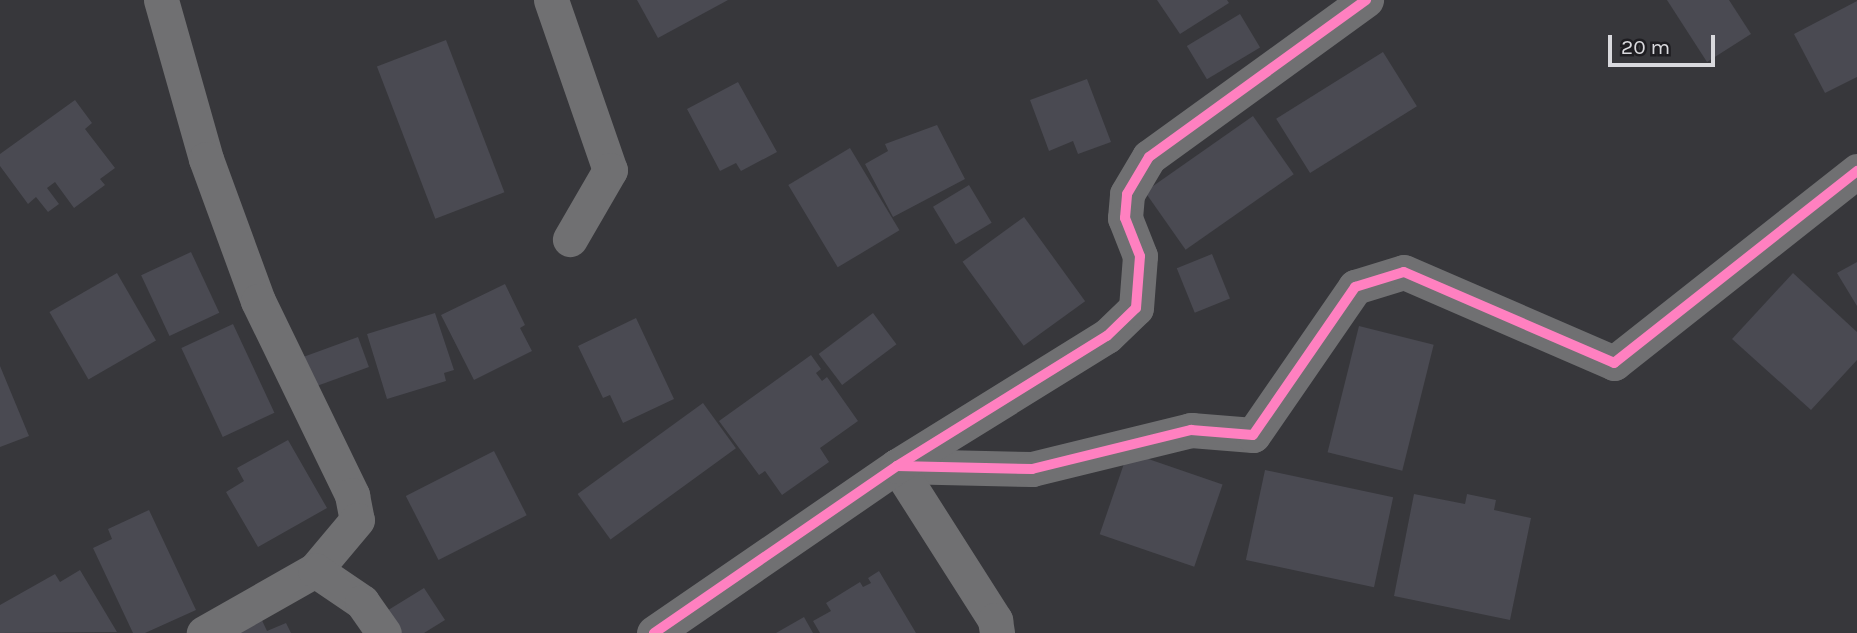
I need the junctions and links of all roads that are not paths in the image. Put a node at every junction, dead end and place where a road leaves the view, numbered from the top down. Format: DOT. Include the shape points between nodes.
graph roads {
  1 [pos="161,0"];
  2 [pos="551,0"];
  3 [pos="1366,0"];
  4 [pos="1857,171"];
  5 [pos="570,239"];
  6 [pos="897,466"];
  7 [pos="315,570"];
  8 [pos="204,633"];
  9 [pos="384,633"];
  10 [pos="654,633"];
  11 [pos="997,633"];
  1 -- 7 [label="street" via="206,159 258,301 352,495 357,520"];
  2 -- 5 [label="street" via="610,170"];
  3 -- 6 [label="street" via="1149,157 1127,194 1125,218 1140,256 1136,308 1107,336"];
  4 -- 6 [label="street" via="1614,363 1404,272 1355,287 1253,435 1191,430 1032,469"];
  6 -- 10 [label="street"];
  6 -- 11 [label="street" via="995,620"];
  7 -- 8 [label="street"];
  7 -- 9 [label="street" via="362,602"];
}
